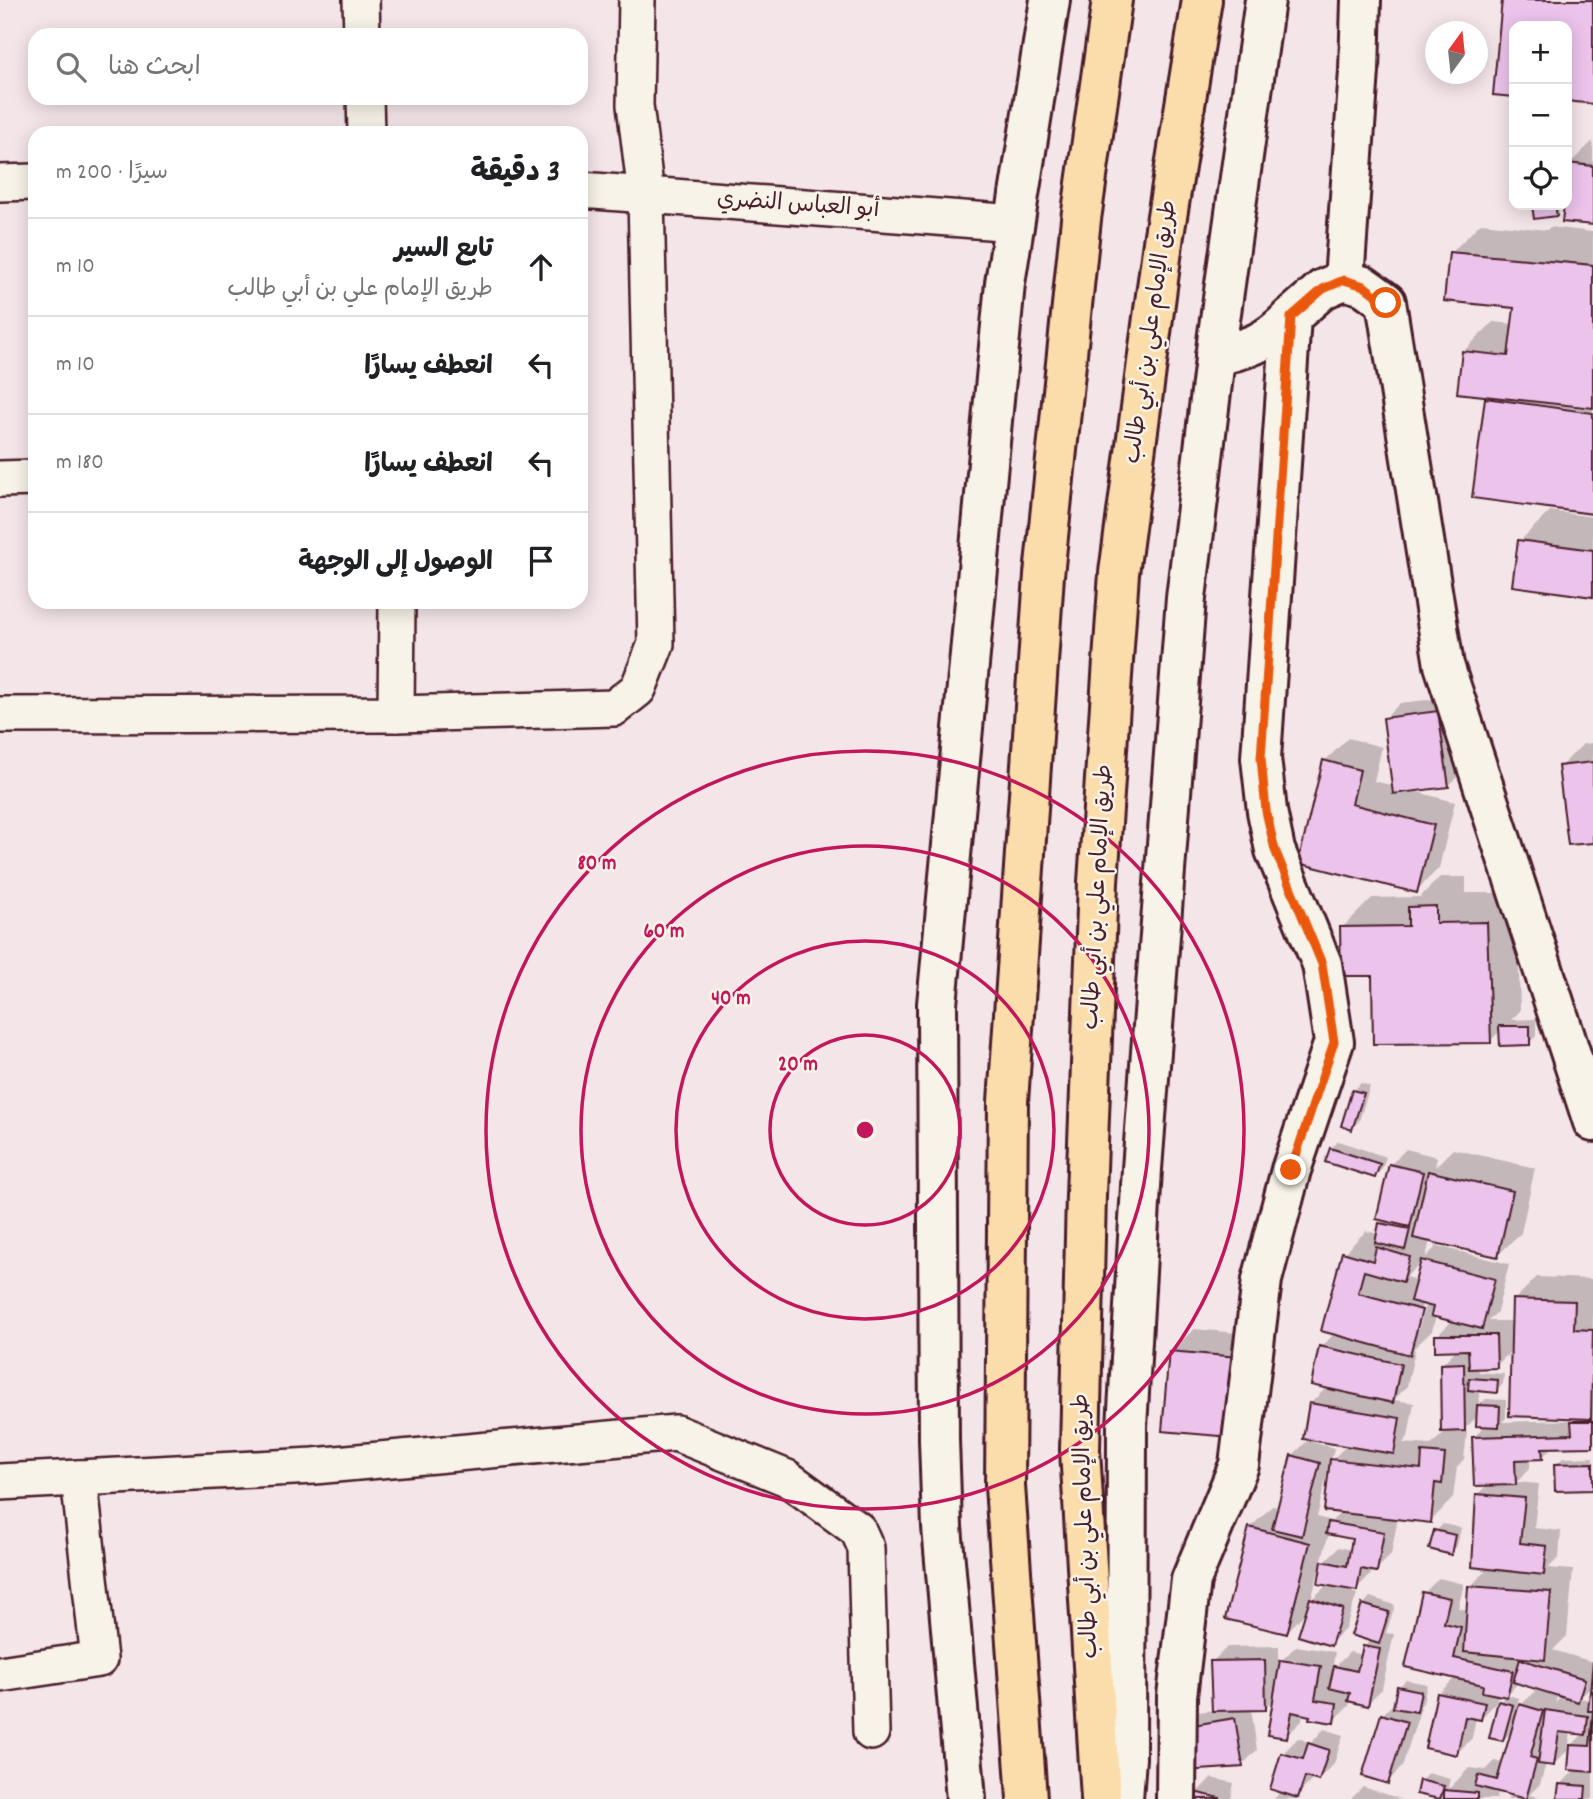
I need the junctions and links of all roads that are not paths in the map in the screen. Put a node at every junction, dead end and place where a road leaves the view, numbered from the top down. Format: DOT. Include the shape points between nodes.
graph roads {
  1 [pos="361,0"];
  2 [pos="637,0"];
  3 [pos="1050,0"];
  4 [pos="1112,0"];
  5 [pos="1202,0"];
  6 [pos="1265,0"];
  7 [pos="1361,0"];
  8 [pos="362,28"];
  9 [pos="365,105"];
  10 [pos="366,126"];
  11 [pos="28,182"];
  12 [pos="0,183"];
  13 [pos="588,191"];
  14 [pos="646,195"];
  15 [pos="1015,223"];
  16 [pos="1344,280"];
  17 [pos="1291,317"];
  18 [pos="1216,356"];
  19 [pos="28,478"];
  20 [pos="0,479"];
  21 [pos="397,609"];
  22 [pos="396,714"];
  23 [pos="0,715"];
  24 [pos="1593,1122"];
  25 [pos="79,1478"];
  26 [pos="0,1482"];
  27 [pos="0,1674"];
  28 [pos="871,1732"];
  29 [pos="1176,1788"];
  30 [pos="966,1799"];
  31 [pos="1027,1799"];
  32 [pos="1101,1799"];
  33 [pos="1123,1799"];
  1 -- 8 [label="street"];
  2 -- 14 [label="street" via="635,105"];
  3 -- 15 [label="main road"];
  4 -- 31 [label="main road" via="1081,219 1044,575 1008,1102 1005,1486"];
  5 -- 32 [label="main road, طريق الإمام علي بن أبي طالب" via="1164,235 1119,573 1098,882 1080,1450"];
  6 -- 18 [label="main road"];
  7 -- 16 [label="main road"];
  9 -- 10 [label="street"];
  11 -- 12 [label="street"];
  13 -- 14 [label="street, أبو العباس النضري"];
  14 -- 15 [label="street, أبو العباس النضري"];
  14 -- 22 [label="street" via="656,644 638,689 614,708"];
  15 -- 30 [label="main road" via="1005,283 937,1004 942,1527"];
  16 -- 17 [label="main road" via="1323,289"];
  16 -- 24 [label="main road" via="1364,286 1386,303 1444,665"];
  17 -- 18 [label="main road" via="1257,345"];
  17 -- 29 [label="main road" via="1261,758 1275,850 1322,964 1334,1042 1291,1170 1262,1280 1239,1465 1191,1580 1177,1696"];
  18 -- 33 [label="main road" via="1186,598 1141,1183 1127,1427"];
  19 -- 20 [label="street"];
  21 -- 22 [label="street"];
  22 -- 23 [label="street"];
  25 -- 26 [label="street"];
  25 -- 27 [label="street" via="99,1659"];
  25 -- 28 [label="street" via="314,1466 676,1433 787,1478 858,1531 866,1548"];
}
